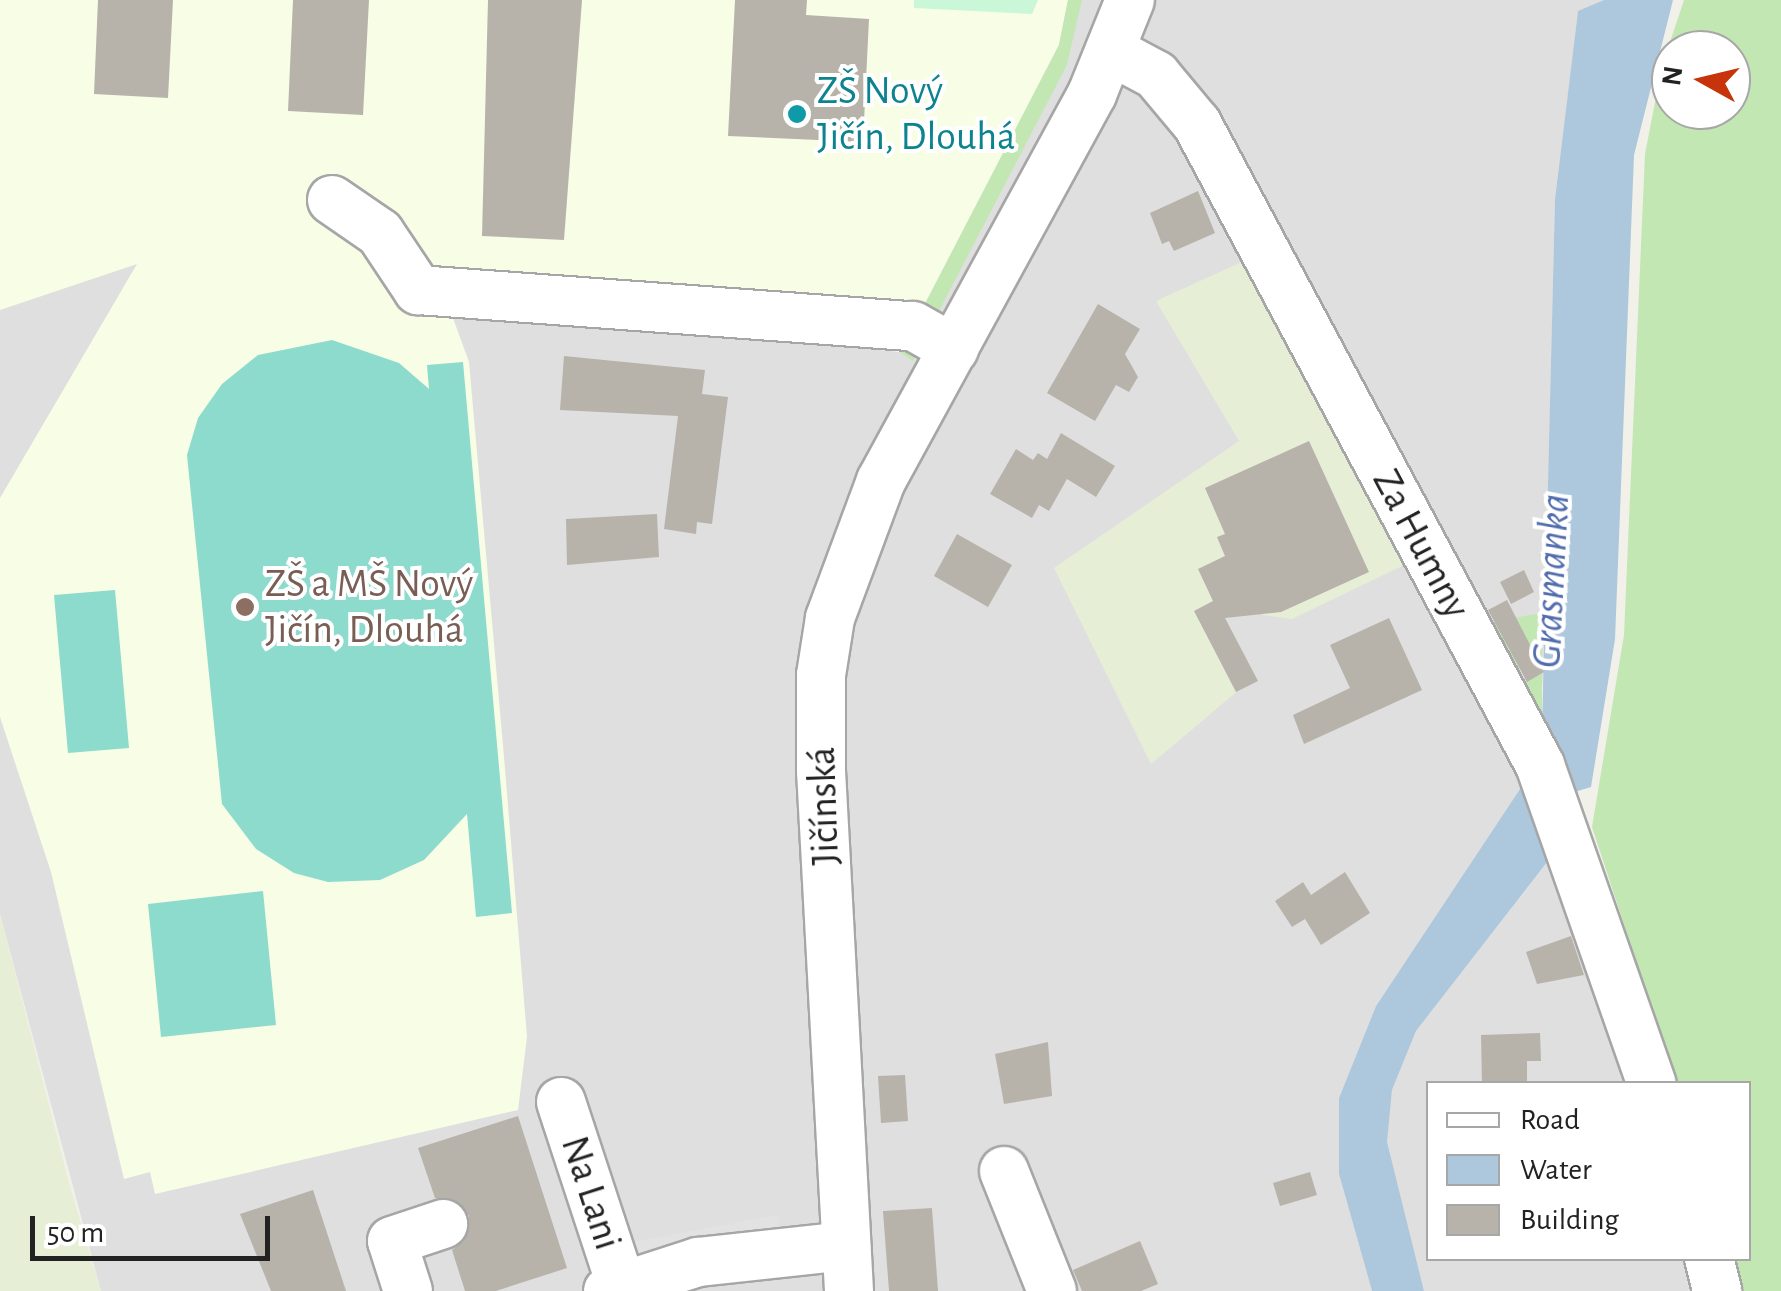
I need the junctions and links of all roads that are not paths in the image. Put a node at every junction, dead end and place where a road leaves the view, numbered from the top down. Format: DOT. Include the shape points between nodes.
graph roads {
  1 [pos="1130,0"];
  2 [pos="1113,52"];
  3 [pos="332,200"];
  4 [pos="954,349"];
  5 [pos="1651,1081"];
  6 [pos="561,1102"];
  7 [pos="1004,1172"];
  8 [pos="443,1224"];
  9 [pos="1710,1261"];
  10 [pos="848,1269"];
  11 [pos="614,1287"];
  12 [pos="408,1291"];
  13 [pos="1052,1291"];
  14 [pos="1717,1291"];
  1 -- 2 [label="street, Jičínská"];
  2 -- 4 [label="street, Jičínská"];
  2 -- 5 [label="street, Za Humny" via="1156,74 1197,124 1540,765"];
  3 -- 4 [label="street" via="380,233 418,290 913,326"];
  4 -- 10 [label="street, Jičínská" via="856,534 821,674"];
  6 -- 11 [label="street, Na Lani"];
  7 -- 13 [label="street"];
  8 -- 12 [label="street" via="392,1241"];
  9 -- 14 [label="street"];
  10 -- 11 [label="street, Na Lani" via="698,1262"];
}
